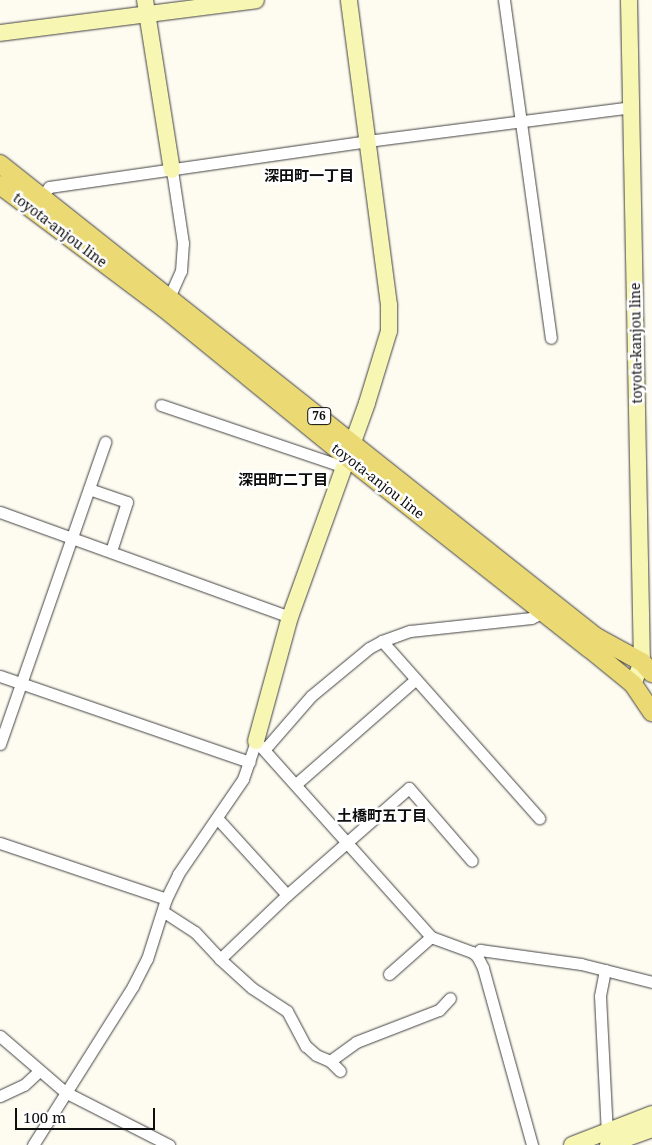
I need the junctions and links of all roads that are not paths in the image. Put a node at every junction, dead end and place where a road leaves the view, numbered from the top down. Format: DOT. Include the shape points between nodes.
graph roads {
  1 [pos="256,0"];
  2 [pos="349,0"];
  3 [pos="504,0"];
  4 [pos="629,0"];
  5 [pos="146,7"];
  6 [pos="0,33"];
  7 [pos="633,107"];
  8 [pos="520,121"];
  9 [pos="367,141"];
  10 [pos="0,164"];
  11 [pos="172,170"];
  12 [pos="0,185"];
  13 [pos="42,197"];
  14 [pos="166,303"];
  15 [pos="551,338"];
  16 [pos="161,405"];
  17 [pos="105,442"];
  18 [pos="348,456"];
  19 [pos="90,489"];
  20 [pos="0,512"];
  21 [pos="73,537"];
  22 [pos="111,551"];
  23 [pos="544,612"];
  24 [pos="290,616"];
  25 [pos="382,641"];
  26 [pos="647,668"];
  27 [pos="0,676"];
  28 [pos="416,679"];
  29 [pos="22,684"];
  30 [pos="633,684"];
  31 [pos="652,712"];
  32 [pos="0,744"];
  33 [pos="260,745"];
  34 [pos="250,762"];
  35 [pos="296,784"];
  36 [pos="217,818"];
  37 [pos="539,818"];
  38 [pos="0,843"];
  39 [pos="347,843"];
  40 [pos="472,861"];
  41 [pos="287,896"];
  42 [pos="166,899"];
  43 [pos="164,912"];
  44 [pos="431,937"];
  45 [pos="477,956"];
  46 [pos="220,959"];
  47 [pos="605,970"];
  48 [pos="389,974"];
  49 [pos="652,982"];
  50 [pos="450,998"];
  51 [pos="0,1036"];
  52 [pos="330,1061"];
  53 [pos="39,1071"];
  54 [pos="340,1071"];
  55 [pos="65,1092"];
  56 [pos="0,1096"];
  57 [pos="652,1114"];
  58 [pos="652,1128"];
  59 [pos="607,1139"];
  60 [pos="33,1145"];
  61 [pos="169,1145"];
  62 [pos="532,1145"];
  63 [pos="572,1145"];
  1 -- 5 [label="street"];
  2 -- 9 [label="street"];
  3 -- 8 [label="street"];
  4 -- 7 [label="street, toyota-kanjou line"];
  5 -- 6 [label="street"];
  5 -- 11 [label="street"];
  7 -- 8 [label="street"];
  7 -- 26 [label="street, toyota-kanjou line"];
  8 -- 9 [label="street"];
  8 -- 15 [label="street"];
  9 -- 11 [label="street"];
  9 -- 18 [label="street" via="389,305 389,331"];
  10 -- 13 [label="main road, toyota-anjou line / 76"];
  11 -- 13 [label="street" via="49,187"];
  11 -- 14 [label="street" via="183,243 181,271"];
  12 -- 14 [label="main road, toyota-anjou line / 76"];
  13 -- 14 [label="main road, toyota-anjou line / 76"];
  14 -- 18 [label="main road, toyota-anjou line / 76"];
  16 -- 18 [label="street"];
  17 -- 19 [label="street"];
  18 -- 23 [label="main road, toyota-anjou line / 76"];
  18 -- 24 [label="street"];
  18 -- 26 [label="main road, toyota-anjou line / 76" via="596,637"];
  19 -- 21 [label="street"];
  19 -- 22 [label="street" via="127,502"];
  20 -- 21 [label="street"];
  21 -- 22 [label="street"];
  21 -- 29 [label="street"];
  22 -- 24 [label="street"];
  23 -- 25 [label="street" via="531,618 410,632"];
  23 -- 30 [label="main road, toyota-anjou line / 76"];
  24 -- 33 [label="street"];
  25 -- 28 [label="street"];
  25 -- 33 [label="street" via="311,696"];
  26 -- 30 [label="street, toyota-kanjou line"];
  27 -- 29 [label="street"];
  28 -- 35 [label="street"];
  28 -- 37 [label="street"];
  29 -- 32 [label="street"];
  29 -- 34 [label="street"];
  30 -- 31 [label="main road, toyota-anjou line / 76"];
  33 -- 34 [label="street"];
  33 -- 35 [label="street"];
  34 -- 36 [label="street" via="243,779"];
  35 -- 39 [label="street"];
  36 -- 41 [label="street"];
  36 -- 42 [label="street" via="182,867"];
  38 -- 42 [label="street"];
  39 -- 40 [label="street" via="409,788"];
  39 -- 41 [label="street"];
  39 -- 44 [label="street"];
  41 -- 46 [label="street"];
  42 -- 43 [label="street"];
  43 -- 46 [label="street" via="195,932"];
  43 -- 55 [label="street" via="133,986"];
  44 -- 45 [label="street"];
  44 -- 48 [label="street"];
  45 -- 47 [label="street" via="480,950 490,951"];
  45 -- 62 [label="street"];
  46 -- 52 [label="street" via="252,988 287,1011 306,1046"];
  47 -- 49 [label="street"];
  47 -- 59 [label="street" via="600,996"];
  50 -- 52 [label="street" via="439,1010 365,1038"];
  51 -- 53 [label="street"];
  52 -- 54 [label="street"];
  53 -- 55 [label="street"];
  53 -- 56 [label="street" via="24,1085"];
  55 -- 60 [label="street"];
  55 -- 61 [label="street"];
  57 -- 59 [label="street"];
  58 -- 59 [label="street"];
  59 -- 63 [label="street"];
}
